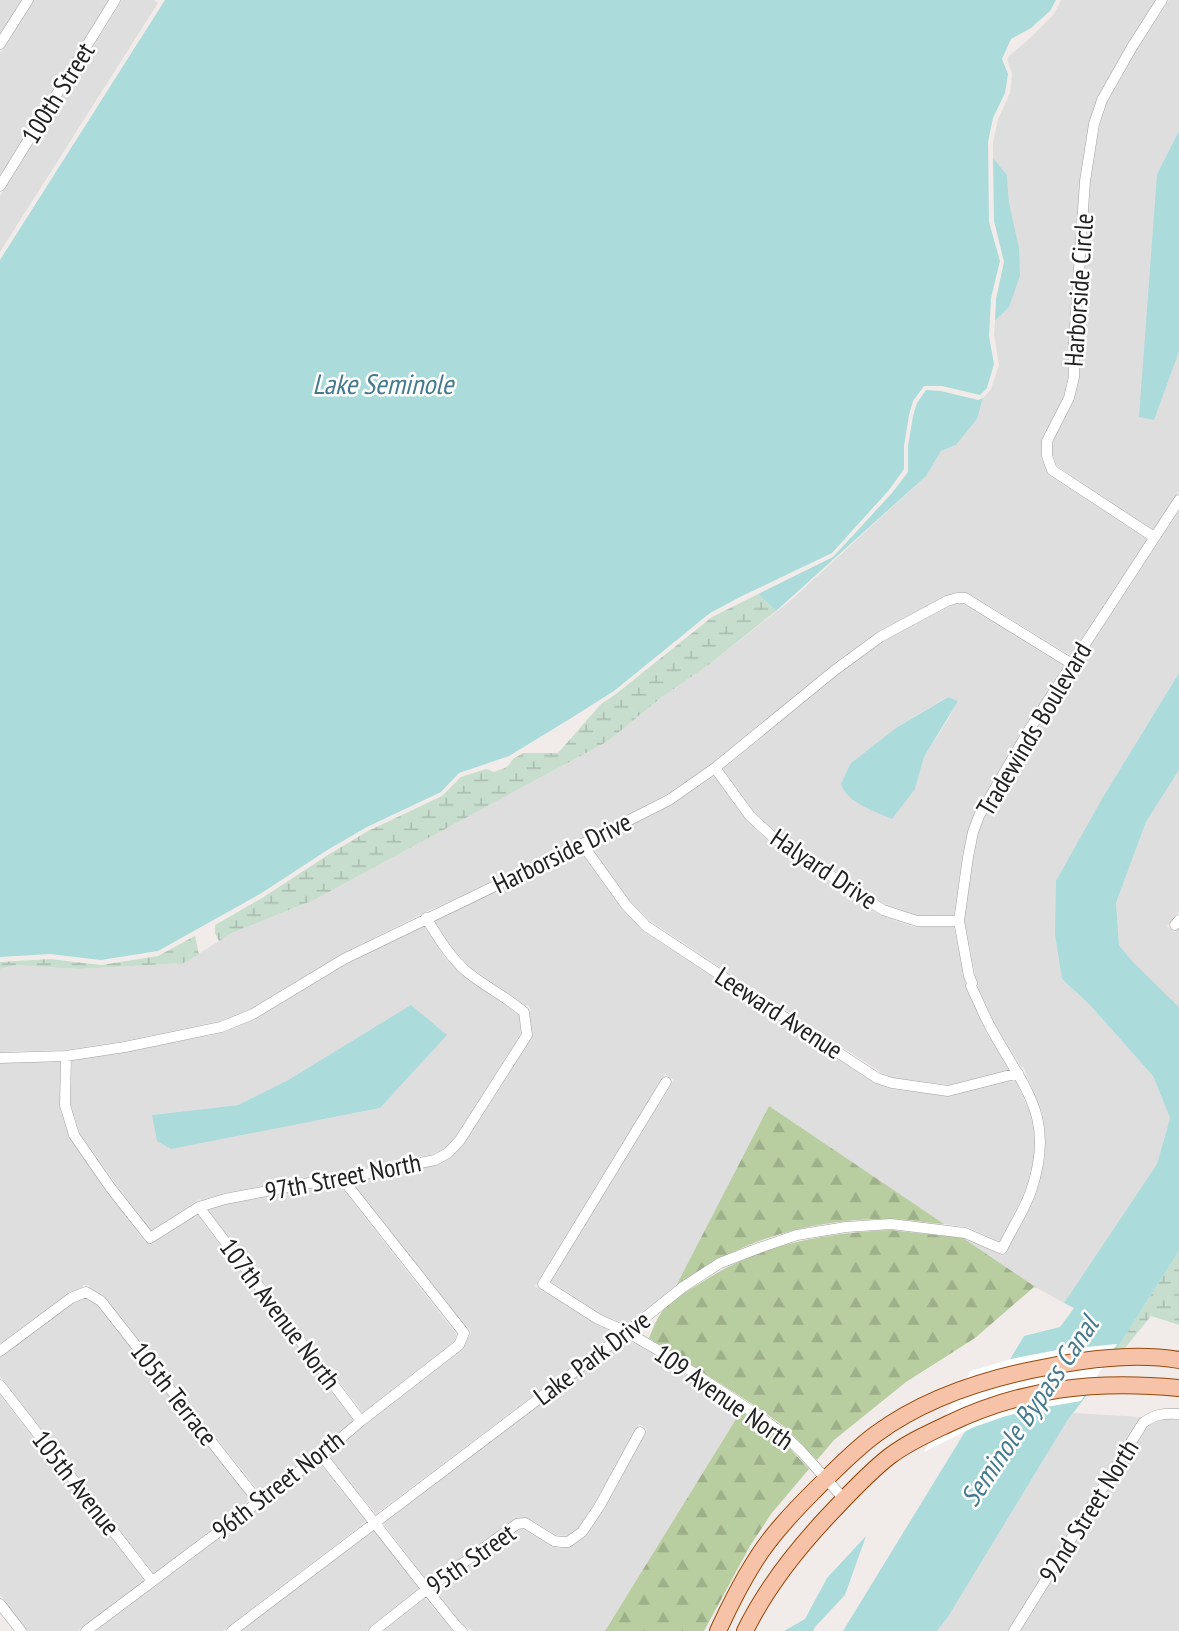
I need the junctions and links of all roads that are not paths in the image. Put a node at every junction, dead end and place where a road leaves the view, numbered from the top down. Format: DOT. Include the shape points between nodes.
graph roads {
  1 [pos="28,0"];
  2 [pos="115,0"];
  3 [pos="1162,0"];
  4 [pos="0,44"];
  5 [pos="0,186"];
  6 [pos="1179,500"];
  7 [pos="1154,537"];
  8 [pos="1072,664"];
  9 [pos="715,768"];
  10 [pos="582,844"];
  11 [pos="426,918"];
  12 [pos="959,921"];
  13 [pos="66,1056"];
  14 [pos="0,1058"];
  15 [pos="1018,1073"];
  16 [pos="666,1082"];
  17 [pos="341,1177"];
  18 [pos="199,1207"];
  19 [pos="1002,1249"];
  20 [pos="627,1332"];
  21 [pos="0,1351"];
  22 [pos="1179,1360"];
  23 [pos="0,1385"];
  24 [pos="1179,1388"];
  25 [pos="1179,1414"];
  26 [pos="361,1421"];
  27 [pos="640,1432"];
  28 [pos="321,1455"];
  29 [pos="826,1479"];
  30 [pos="844,1499"];
  31 [pos="258,1501"];
  32 [pos="375,1522"];
  33 [pos="152,1581"];
  34 [pos="426,1590"];
  35 [pos="0,1604"];
  36 [pos="21,1631"];
  37 [pos="86,1631"];
  38 [pos="232,1631"];
  39 [pos="374,1631"];
  40 [pos="462,1631"];
  41 [pos="718,1631"];
  42 [pos="745,1631"];
  43 [pos="1014,1631"];
  1 -- 4 [label="street"];
  2 -- 5 [label="street, 100th Street"];
  3 -- 7 [label="street, Harborside Circle" via="1102,100 1094,124 1085,181 1074,377 1046,447 1052,470"];
  6 -- 7 [label="street, Tradewinds Boulevard"];
  7 -- 8 [label="street, Tradewinds Boulevard"];
  8 -- 9 [label="street, Harborside Drive" via="965,598 957,598 880,637"];
  8 -- 12 [label="street, Tradewinds Boulevard" via="979,816"];
  9 -- 10 [label="street, Harborside Drive" via="668,800"];
  9 -- 12 [label="street, Halyard Drive" via="750,816 775,839 883,910 916,921"];
  10 -- 11 [label="street, Harborside Drive"];
  10 -- 15 [label="street, Leeward Avenue" via="646,926 877,1078 948,1091"];
  11 -- 13 [label="street, Harborside Drive" via="344,959 253,1014 221,1027"];
  11 -- 17 [label="street, 97th Street North" via="466,971 524,1012 527,1035 448,1153 435,1160"];
  12 -- 15 [label="street, Tradewinds Boulevard" via="971,986"];
  13 -- 14 [label="street, Harborside Drive"];
  13 -- 18 [label="street, 97th Street North" via="65,1105 74,1135 149,1238"];
  15 -- 19 [label="street, Tradewinds Boulevard" via="1037,1115 1039,1157 1031,1192"];
  16 -- 20 [label="street, 109 Avenue North" via="542,1284"];
  17 -- 18 [label="street, 97th Street North"];
  17 -- 26 [label="street, 96th Street North" via="464,1333 459,1345"];
  18 -- 26 [label="street, 107th Avenue North"];
  19 -- 20 [label="street, Lake Park Drive" via="965,1233 891,1224 797,1235 720,1263"];
  20 -- 29 [label="street, 109 Avenue North" via="782,1433"];
  20 -- 32 [label="street, Lake Park Drive"];
  21 -- 31 [label="street, 105th Terrace" via="71,1298 86,1292 101,1301"];
  22 -- 29 [label="main road" via="1070,1362 998,1378 902,1417 874,1435"];
  23 -- 33 [label="street, 105th Avenue"];
  24 -- 30 [label="main road" via="1087,1385 975,1411 890,1456"];
  25 -- 43 [label="street, 92nd Street North" via="1153,1416 1143,1423"];
  26 -- 28 [label="street, 96th Street North"];
  27 -- 34 [label="street, 95th Street" via="582,1532 562,1542 525,1523 517,1524"];
  28 -- 31 [label="street, 96th Street North"];
  28 -- 32 [label="street"];
  29 -- 30 [label="street, 109 Avenue North"];
  29 -- 41 [label="main road" via="787,1518 756,1559"];
  30 -- 42 [label="main road" via="786,1563"];
  31 -- 33 [label="street, 96th Street North"];
  32 -- 34 [label="street"];
  32 -- 38 [label="street, Lake Park Drive"];
  33 -- 37 [label="street, 96th Street North"];
  34 -- 39 [label="street, 95th Street"];
  34 -- 40 [label="street"];
  35 -- 36 [label="street"];
}
